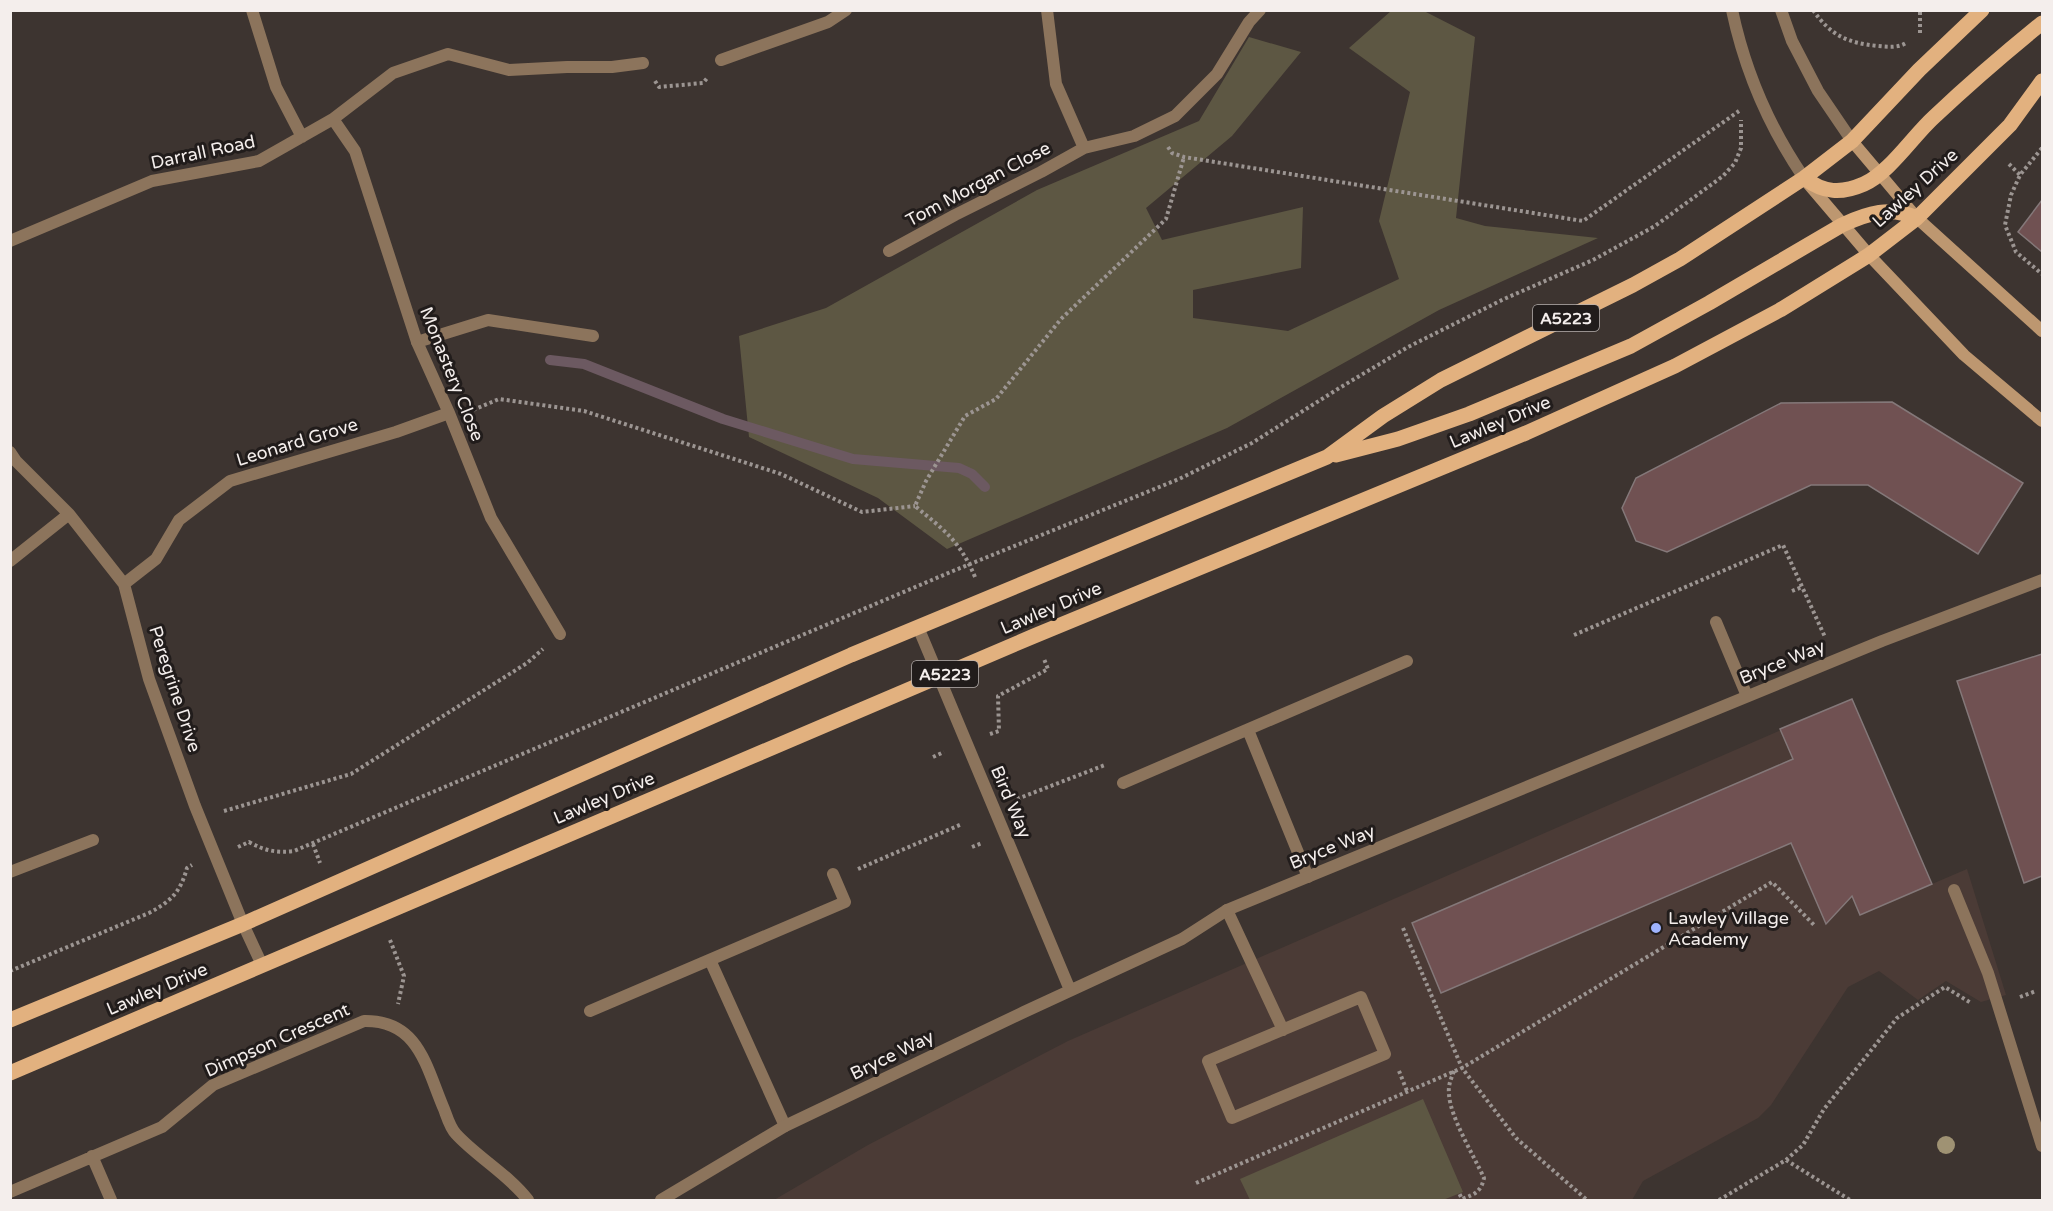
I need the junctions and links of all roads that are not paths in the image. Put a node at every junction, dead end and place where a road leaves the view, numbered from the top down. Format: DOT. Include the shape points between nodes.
graph roads {
  1 [pos="252,10"];
  2 [pos="846,10"];
  3 [pos="1047,10"];
  4 [pos="1260,10"];
  5 [pos="1732,10"];
  6 [pos="1781,10"];
  7 [pos="1982,10"];
  8 [pos="2043,23"];
  9 [pos="721,60"];
  10 [pos="643,63"];
  11 [pos="2043,81"];
  12 [pos="333,119"];
  13 [pos="302,137"];
  14 [pos="1852,141"];
  15 [pos="1084,148"];
  16 [pos="1880,174"];
  17 [pos="1804,178"];
  18 [pos="1917,218"];
  19 [pos="1842,225"];
  20 [pos="10,241"];
  21 [pos="889,251"];
  22 [pos="1869,255"];
  23 [pos="2043,331"];
  24 [pos="593,336"];
  25 [pos="417,342"];
  26 [pos="450,416"];
  27 [pos="2043,421"];
  28 [pos="10,452"];
  29 [pos="1327,457"];
  30 [pos="69,514"];
  31 [pos="10,561"];
  32 [pos="2043,580"];
  33 [pos="124,584"];
  34 [pos="1716,622"];
  35 [pos="918,627"];
  36 [pos="560,634"];
  37 [pos="1407,662"];
  38 [pos="939,676"];
  39 [pos="1747,696"];
  40 [pos="1248,730"];
  41 [pos="1123,783"];
  42 [pos="93,840"];
  43 [pos="10,872"];
  44 [pos="834,876"];
  45 [pos="1308,877"];
  46 [pos="1954,890"];
  47 [pos="1227,910"];
  48 [pos="243,924"];
  49 [pos="710,960"];
  50 [pos="262,965"];
  51 [pos="1070,990"];
  52 [pos="590,1011"];
  53 [pos="10,1020"];
  54 [pos="1283,1029"];
  55 [pos="10,1073"];
  56 [pos="785,1126"];
  57 [pos="2043,1146"];
  58 [pos="92,1156"];
  59 [pos="10,1192"];
  60 [pos="111,1200"];
  61 [pos="528,1200"];
  62 [pos="661,1200"];
  1 -- 13 [label="street" via="276,87"];
  2 -- 9 [label="street" via="828,22"];
  3 -- 15 [label="street" via="1056,84"];
  4 -- 15 [label="street, Tom Morgan Close" via="1217,74 1175,116 1134,136"];
  5 -- 17 [label="street" via="1754,84 1785,151"];
  6 -- 14 [label="street" via="1818,91"];
  7 -- 14 [label="main road, Lawley Drive / A5223"];
  8 -- 16 [label="main road" via="1932,118"];
  10 -- 12 [label="street, Darrall Road" via="612,68 509,70 448,54 393,73"];
  11 -- 18 [label="main road, Lawley Drive / A5223" via="2010,125"];
  12 -- 13 [label="street, Darrall Road"];
  12 -- 25 [label="street, Monastery Close" via="355,151"];
  13 -- 20 [label="street, Darrall Road" via="259,161 152,181"];
  14 -- 16 [label="main road"];
  14 -- 17 [label="main road, Lawley Drive / A5223"];
  15 -- 21 [label="street, Tom Morgan Close"];
  16 -- 17 [label="main road" via="1866,183 1833,191 1816,188"];
  16 -- 18 [label="main road"];
  17 -- 19 [label="main road"];
  17 -- 29 [label="main road, Lawley Drive / A5223" via="1680,259 1441,380"];
  18 -- 19 [label="main road" via="1905,213 1875,212"];
  18 -- 22 [label="main road, Lawley Drive / A5223"];
  18 -- 23 [label="main road"];
  19 -- 22 [label="main road"];
  19 -- 29 [label="main road" via="1631,346 1469,414 1398,439"];
  22 -- 27 [label="main road" via="1964,355"];
  22 -- 38 [label="main road, Lawley Drive / A5223" via="1780,310 1675,366 1526,433"];
  24 -- 25 [label="street" via="488,320"];
  25 -- 26 [label="street, Monastery Close"];
  26 -- 33 [label="street, Leonard Grove" via="230,481 179,520 156,559"];
  26 -- 36 [label="street, Monastery Close" via="491,518"];
  28 -- 30 [label="street, Peregrine Drive"];
  29 -- 35 [label="main road, Lawley Drive / A5223"];
  30 -- 31 [label="street"];
  30 -- 33 [label="street, Peregrine Drive"];
  32 -- 39 [label="street, Bryce Way"];
  33 -- 48 [label="street, Peregrine Drive" via="149,679"];
  34 -- 39 [label="street"];
  35 -- 38 [label="street, Bird Way"];
  35 -- 48 [label="main road, Lawley Drive / A5223"];
  37 -- 40 [label="street"];
  38 -- 50 [label="main road, Lawley Drive / A5223"];
  38 -- 51 [label="street, Bird Way"];
  39 -- 45 [label="street, Bryce Way"];
  40 -- 41 [label="street"];
  40 -- 45 [label="street"];
  42 -- 43 [label="street"];
  44 -- 49 [label="street" via="845,902"];
  45 -- 47 [label="street, Bryce Way"];
  46 -- 57 [label="street" via="1988,974"];
  47 -- 51 [label="street, Bryce Way" via="1182,939"];
  47 -- 54 [label="street"];
  48 -- 50 [label="street, Peregrine Drive"];
  48 -- 53 [label="main road, Lawley Drive / A5223"];
  49 -- 52 [label="street"];
  49 -- 56 [label="street"];
  50 -- 55 [label="main road, Lawley Drive / A5223"];
  51 -- 56 [label="street, Bryce Way"];
  54 -- 54 [label="street" via="1361,997 1385,1054 1232,1118 1208,1060"];
  56 -- 62 [label="street, Bryce Way"];
  58 -- 59 [label="street, Dimpson Crescent"];
  58 -- 60 [label="street"];
  58 -- 61 [label="street, Dimpson Crescent" via="162,1127 213,1085 363,1021 377,1022 394,1026 409,1036 454,1132"];
}
